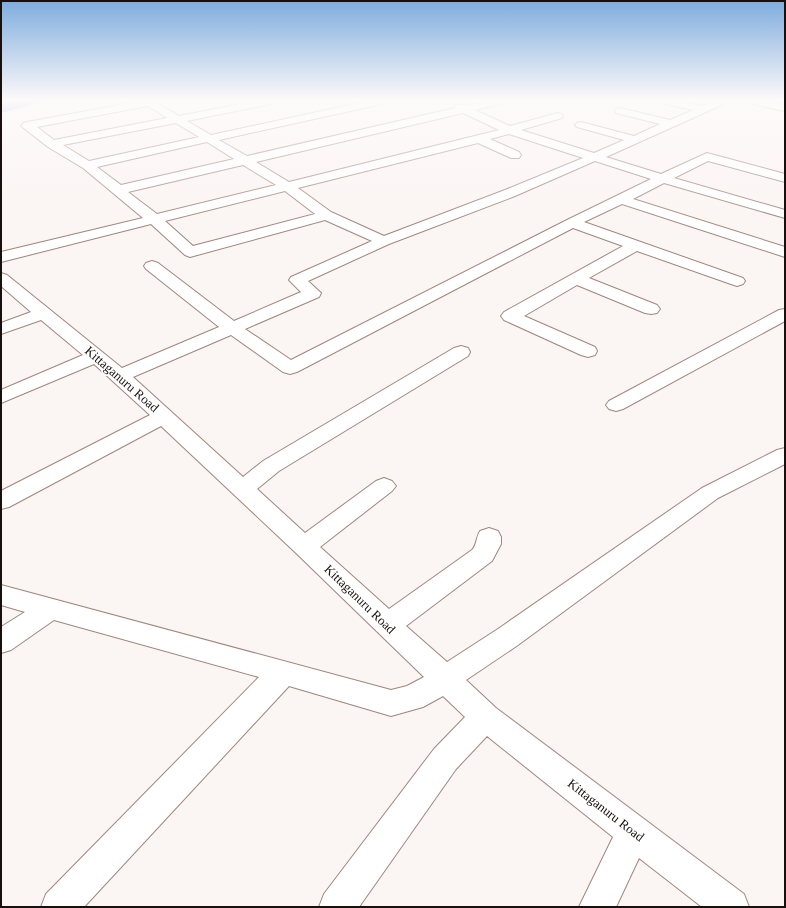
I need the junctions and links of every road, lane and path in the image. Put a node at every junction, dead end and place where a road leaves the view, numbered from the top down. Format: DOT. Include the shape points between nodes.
graph roads {
  1 [pos="55,143"];
  2 [pos="185,143"];
  3 [pos="218,143"];
  4 [pos="315,143"];
  5 [pos="461,143"];
  6 [pos="489,143"];
  7 [pos="552,143"];
  8 [pos="628,143"];
  9 [pos="52,144"];
  10 [pos="406,147"];
  11 [pos="420,153"];
  12 [pos="515,155"];
  13 [pos="596,157"];
  14 [pos="245,160"];
  15 [pos="87,165"];
  16 [pos="785,178"];
  17 [pos="663,179"];
  18 [pos="287,186"];
  19 [pos="118,190"];
  20 [pos="620,199"];
  21 [pos="785,214"];
  22 [pos="326,216"];
  23 [pos="154,219"];
  24 [pos="572,223"];
  25 [pos="384,241"];
  26 [pos="636,246"];
  27 [pos="785,252"];
  28 [pos="1,257"];
  29 [pos="152,266"];
  30 [pos="1,278"];
  31 [pos="576,279"];
  32 [pos="737,281"];
  33 [pos="651,309"];
  34 [pos="44,313"];
  35 [pos="785,314"];
  36 [pos="232,328"];
  37 [pos="1,329"];
  38 [pos="588,351"];
  39 [pos="460,352"];
  40 [pos="97,356"];
  41 [pos="120,376"];
  42 [pos="1,397"];
  43 [pos="616,405"];
  44 [pos="164,416"];
  45 [pos="785,455"];
  46 [pos="384,486"];
  47 [pos="243,489"];
  48 [pos="1,501"];
  49 [pos="489,537"];
  50 [pos="304,546"];
  51 [pos="1,595"];
  52 [pos="50,609"];
  53 [pos="387,625"];
  54 [pos="1,642"];
  55 [pos="283,672"];
  56 [pos="445,679"];
  57 [pos="486,717"];
  58 [pos="634,831"];
  59 [pos="59,907"];
  60 [pos="337,907"];
  61 [pos="597,907"];
  62 [pos="731,907"];
  1 -- 9 [label="street"];
  2 -- 15 [label="street"];
  3 -- 14 [label="street"];
  4 -- 14 [label="street"];
  5 -- 11 [label="street"];
  6 -- 12 [label="street"];
  7 -- 13 [label="street"];
  8 -- 13 [label="street"];
  9 -- 15 [label="street"];
  10 -- 11 [label="street"];
  11 -- 18 [label="street"];
  13 -- 17 [label="street"];
  13 -- 25 [label="street"];
  14 -- 18 [label="street"];
  14 -- 19 [label="street"];
  15 -- 19 [label="street"];
  16 -- 17 [label="street" via="707,157"];
  17 -- 20 [label="street"];
  17 -- 21 [label="street"];
  18 -- 22 [label="street"];
  18 -- 23 [label="street"];
  19 -- 23 [label="street"];
  20 -- 24 [label="street"];
  20 -- 27 [label="street"];
  22 -- 23 [label="street" via="190,252"];
  22 -- 25 [label="street"];
  23 -- 28 [label="street"];
  24 -- 26 [label="street"];
  24 -- 36 [label="street" via="290,368"];
  25 -- 36 [label="street" via="297,280 313,293"];
  26 -- 31 [label="street"];
  26 -- 32 [label="street"];
  29 -- 36 [label="street"];
  30 -- 34 [label="street, Kittaganuru Road"];
  31 -- 33 [label="street"];
  31 -- 38 [label="street" via="510,316"];
  34 -- 37 [label="street"];
  34 -- 40 [label="street, Kittaganuru Road"];
  35 -- 43 [label="street"];
  36 -- 41 [label="street"];
  39 -- 47 [label="street" via="271,466"];
  40 -- 41 [label="street, Kittaganuru Road"];
  40 -- 42 [label="street"];
  41 -- 44 [label="street, Kittaganuru Road"];
  44 -- 47 [label="street, Kittaganuru Road"];
  44 -- 48 [label="street"];
  45 -- 56 [label="street" via="710,493"];
  46 -- 50 [label="street"];
  47 -- 50 [label="street, Kittaganuru Road"];
  49 -- 53 [label="street" via="489,545 478,560"];
  50 -- 53 [label="street, Kittaganuru Road"];
  51 -- 52 [label="street"];
  52 -- 54 [label="street"];
  52 -- 55 [label="street"];
  53 -- 56 [label="street, Kittaganuru Road"];
  55 -- 56 [label="street" via="391,703 412,698"];
  55 -- 59 [label="street"];
  56 -- 57 [label="street, Kittaganuru Road"];
  57 -- 58 [label="street, Kittaganuru Road"];
  57 -- 60 [label="street" via="445,759"];
  58 -- 61 [label="street"];
  58 -- 62 [label="street, Kittaganuru Road"];
}
